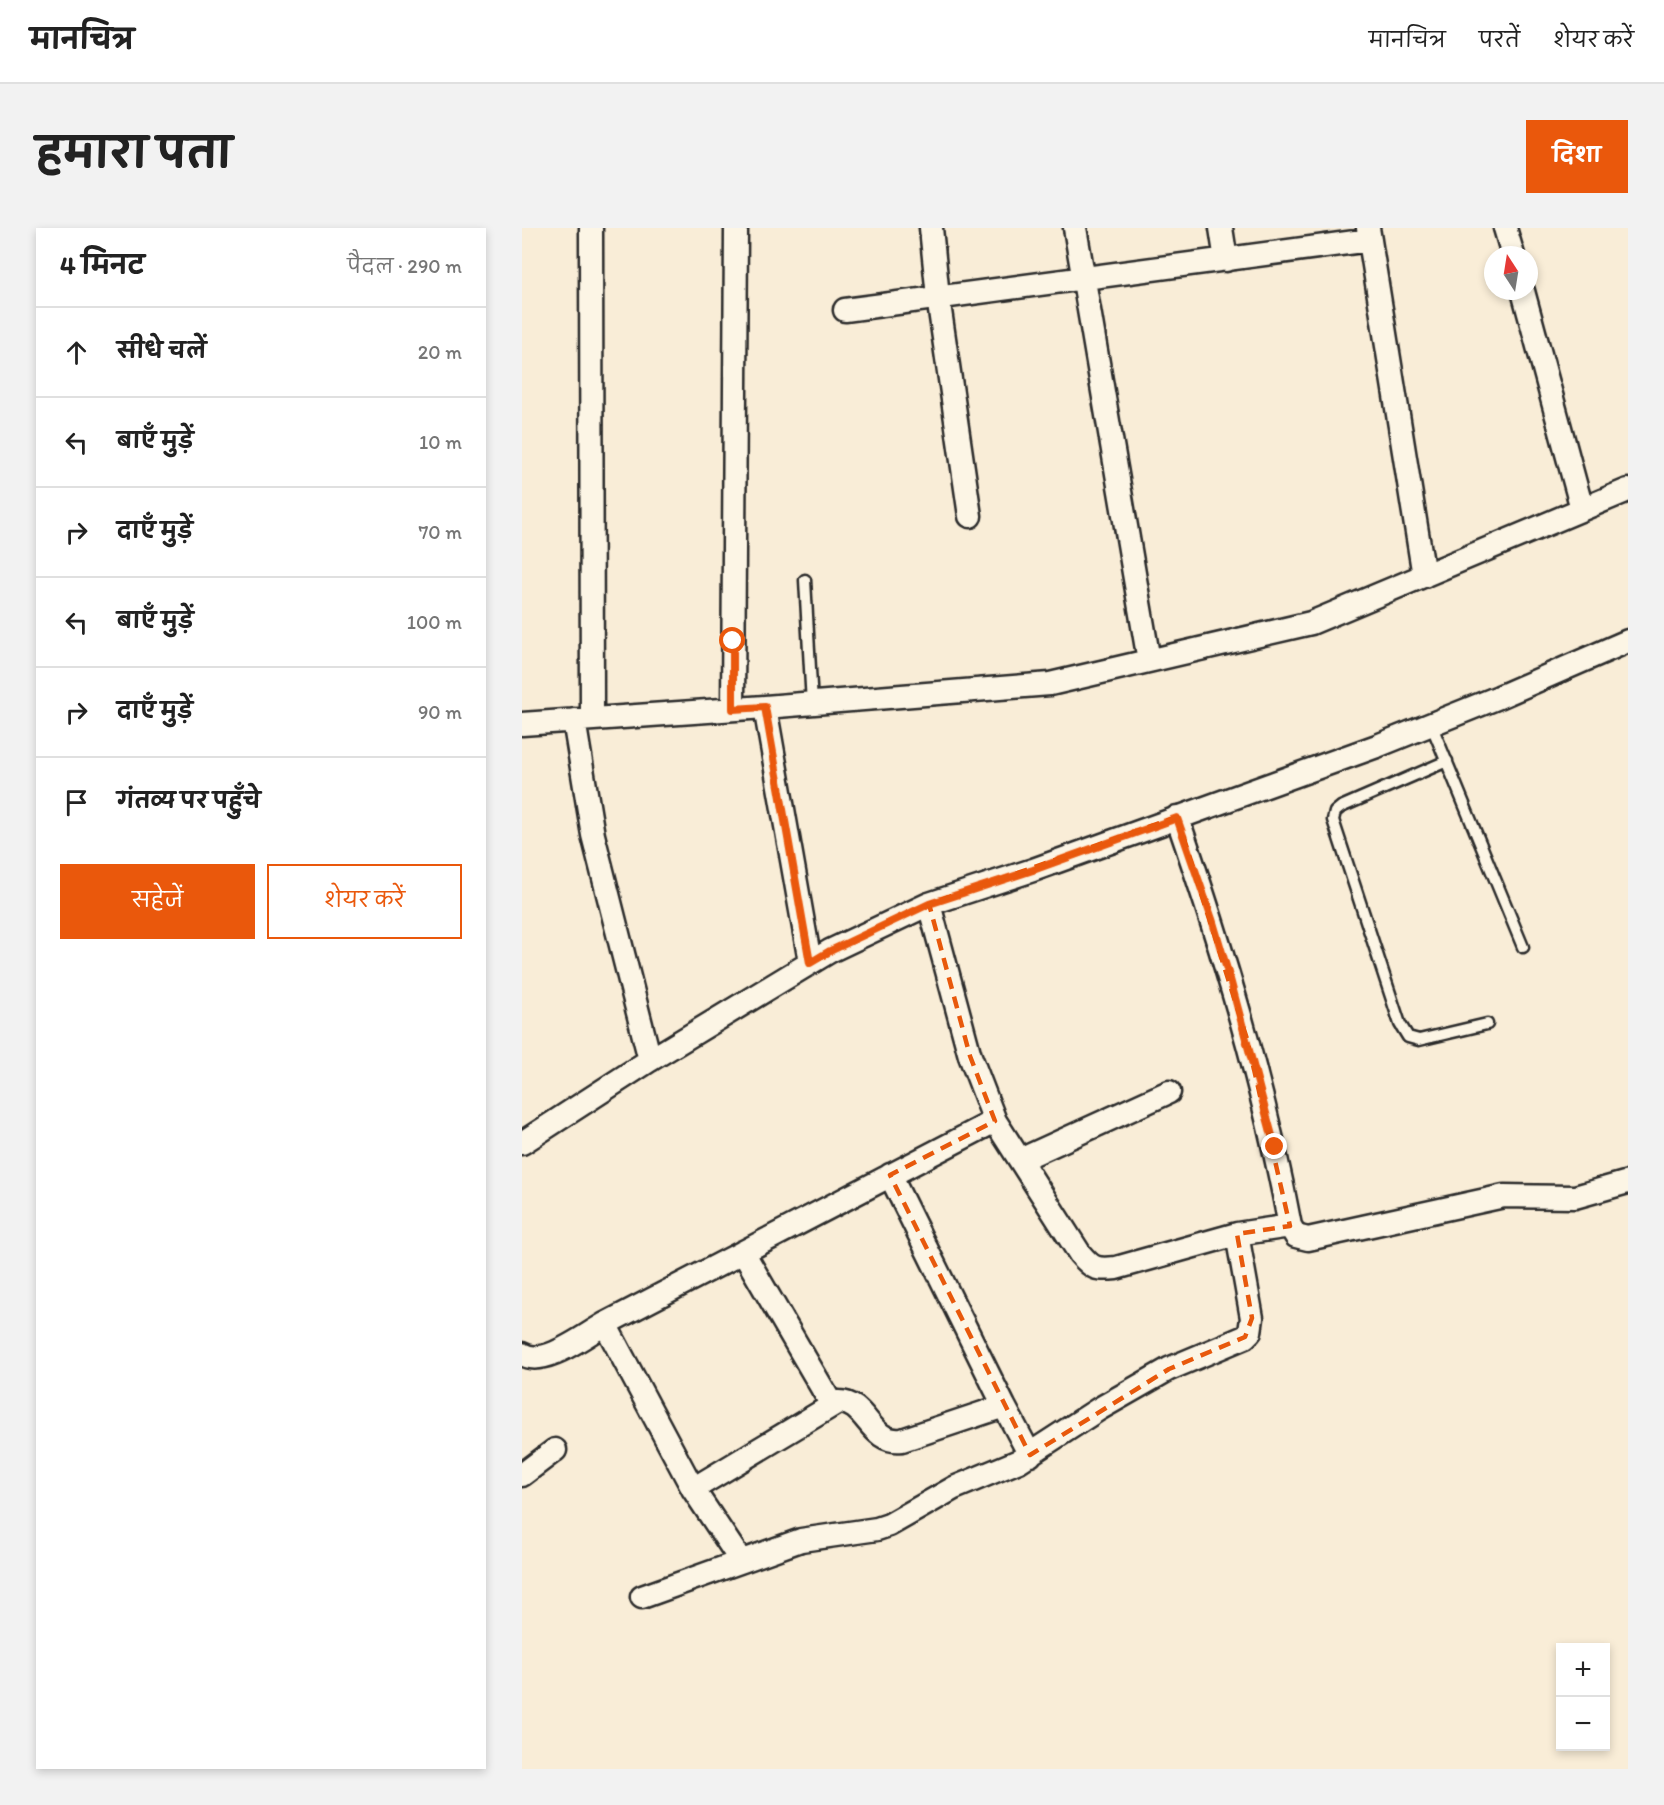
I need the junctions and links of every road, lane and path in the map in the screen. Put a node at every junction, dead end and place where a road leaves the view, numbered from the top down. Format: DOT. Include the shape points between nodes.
graph roads {
  1 [pos="591,228"];
  2 [pos="931,228"];
  3 [pos="1075,228"];
  4 [pos="1221,228"];
  5 [pos="1505,228"];
  6 [pos="736,229"];
  7 [pos="1369,234"];
  8 [pos="1510,246"];
  9 [pos="1226,260"];
  10 [pos="1083,278"];
  11 [pos="938,297"];
  12 [pos="1525,300"];
  13 [pos="845,310"];
  14 [pos="1628,490"];
  15 [pos="1582,509"];
  16 [pos="970,516"];
  17 [pos="1424,576"];
  18 [pos="805,580"];
  19 [pos="1628,641"];
  20 [pos="1149,661"];
  21 [pos="812,704"];
  22 [pos="765,707"];
  23 [pos="733,709"];
  24 [pos="583,720"];
  25 [pos="522,724"];
  26 [pos="1431,724"];
  27 [pos="1447,761"];
  28 [pos="1177,818"];
  29 [pos="929,904"];
  30 [pos="1522,947"];
  31 [pos="810,963"];
  32 [pos="1486,1024"];
  33 [pos="650,1060"];
  34 [pos="1169,1092"];
  35 [pos="995,1121"];
  36 [pos="522,1143"];
  37 [pos="1020,1160"];
  38 [pos="890,1175"];
  39 [pos="1628,1182"];
  40 [pos="1290,1226"];
  41 [pos="1237,1234"];
  42 [pos="743,1252"];
  43 [pos="605,1324"];
  44 [pos="522,1354"];
  45 [pos="832,1405"];
  46 [pos="1004,1406"];
  47 [pos="555,1450"];
  48 [pos="1030,1455"];
  49 [pos="525,1466"];
  50 [pos="693,1489"];
  51 [pos="741,1561"];
  52 [pos="642,1597"];
  1 -- 24 [label="street"];
  2 -- 11 [label="street"];
  3 -- 10 [label="street"];
  4 -- 9 [label="street"];
  5 -- 8 [label="street"];
  6 -- 23 [label="street"];
  7 -- 9 [label="street"];
  7 -- 17 [label="street"];
  9 -- 10 [label="street"];
  10 -- 11 [label="street"];
  10 -- 20 [label="street"];
  11 -- 13 [label="street"];
  11 -- 16 [label="street"];
  12 -- 15 [label="street"];
  14 -- 15 [label="street"];
  15 -- 17 [label="street"];
  17 -- 20 [label="street" via="1311,623"];
  18 -- 21 [label="lane"];
  19 -- 26 [label="street"];
  20 -- 21 [label="street" via="1050,684"];
  21 -- 22 [label="street"];
  22 -- 23 [label="street"];
  22 -- 31 [label="street"];
  23 -- 24 [label="street"];
  24 -- 25 [label="street"];
  24 -- 33 [label="street" via="593,835"];
  26 -- 27 [label="lane"];
  26 -- 28 [label="street"];
  27 -- 30 [label="lane"];
  27 -- 32 [label="lane" via="1341,807 1333,820 1400,1024 1408,1037 1419,1040"];
  28 -- 29 [label="street"];
  28 -- 40 [label="street" via="1247,1039 1275,1147"];
  29 -- 31 [label="street"];
  29 -- 35 [label="street" via="970,1056"];
  31 -- 33 [label="street"];
  33 -- 36 [label="street"];
  34 -- 37 [label="street"];
  35 -- 37 [label="street"];
  35 -- 38 [label="street"];
  37 -- 41 [label="street" via="1080,1254 1095,1269 1116,1268"];
  38 -- 42 [label="street"];
  38 -- 46 [label="street"];
  39 -- 40 [label="street" via="1575,1197 1493,1198 1308,1239 1296,1236"];
  40 -- 41 [label="street"];
  41 -- 48 [label="street" via="1252,1318 1250,1332 1169,1369"];
  42 -- 43 [label="street"];
  42 -- 45 [label="street"];
  43 -- 44 [label="street" via="550,1355 536,1359"];
  43 -- 50 [label="street"];
  45 -- 46 [label="street" via="851,1404 889,1441"];
  45 -- 50 [label="street"];
  46 -- 48 [label="street"];
  47 -- 49 [label="street"];
  48 -- 51 [label="street" via="954,1488 889,1525 801,1540"];
  50 -- 51 [label="street"];
  51 -- 52 [label="street"];
}
